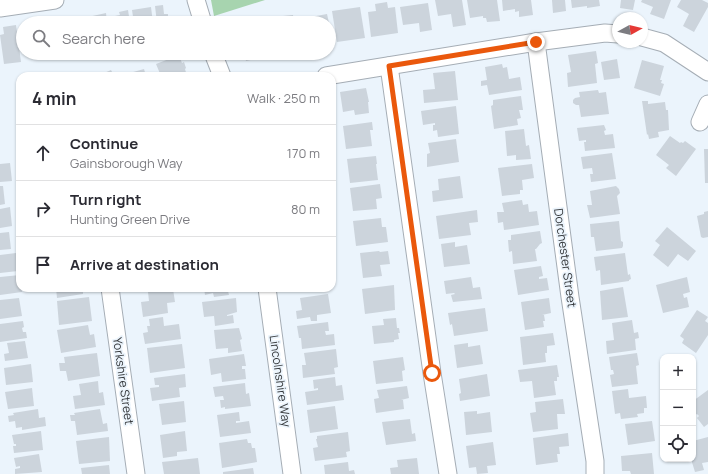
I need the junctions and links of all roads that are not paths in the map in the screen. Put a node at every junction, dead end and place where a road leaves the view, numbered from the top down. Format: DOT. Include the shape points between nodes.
graph roads {
  1 [pos="55,0"];
  2 [pos="196,0"];
  3 [pos="0,8"];
  4 [pos="201,16"];
  5 [pos="612,34"];
  6 [pos="648,39"];
  7 [pos="536,42"];
  8 [pos="216,60"];
  9 [pos="389,66"];
  10 [pos="220,72"];
  11 [pos="708,72"];
  12 [pos="336,74"];
  13 [pos="708,104"];
  14 [pos="700,122"];
  15 [pos="111,292"];
  16 [pos="268,292"];
  17 [pos="136,474"];
  18 [pos="292,474"];
  19 [pos="448,474"];
  20 [pos="596,474"];
  1 -- 3 [label="street"];
  2 -- 4 [label="street"];
  5 -- 7 [label="street"];
  6 -- 11 [label="street" via="664,43"];
  7 -- 9 [label="street"];
  7 -- 20 [label="street, Dorchester Street"];
  8 -- 10 [label="street"];
  9 -- 12 [label="street"];
  9 -- 19 [label="street"];
  13 -- 14 [label="street"];
  15 -- 17 [label="street, Yorkshire Street"];
  16 -- 18 [label="street, Lincolnshire Way"];
}
